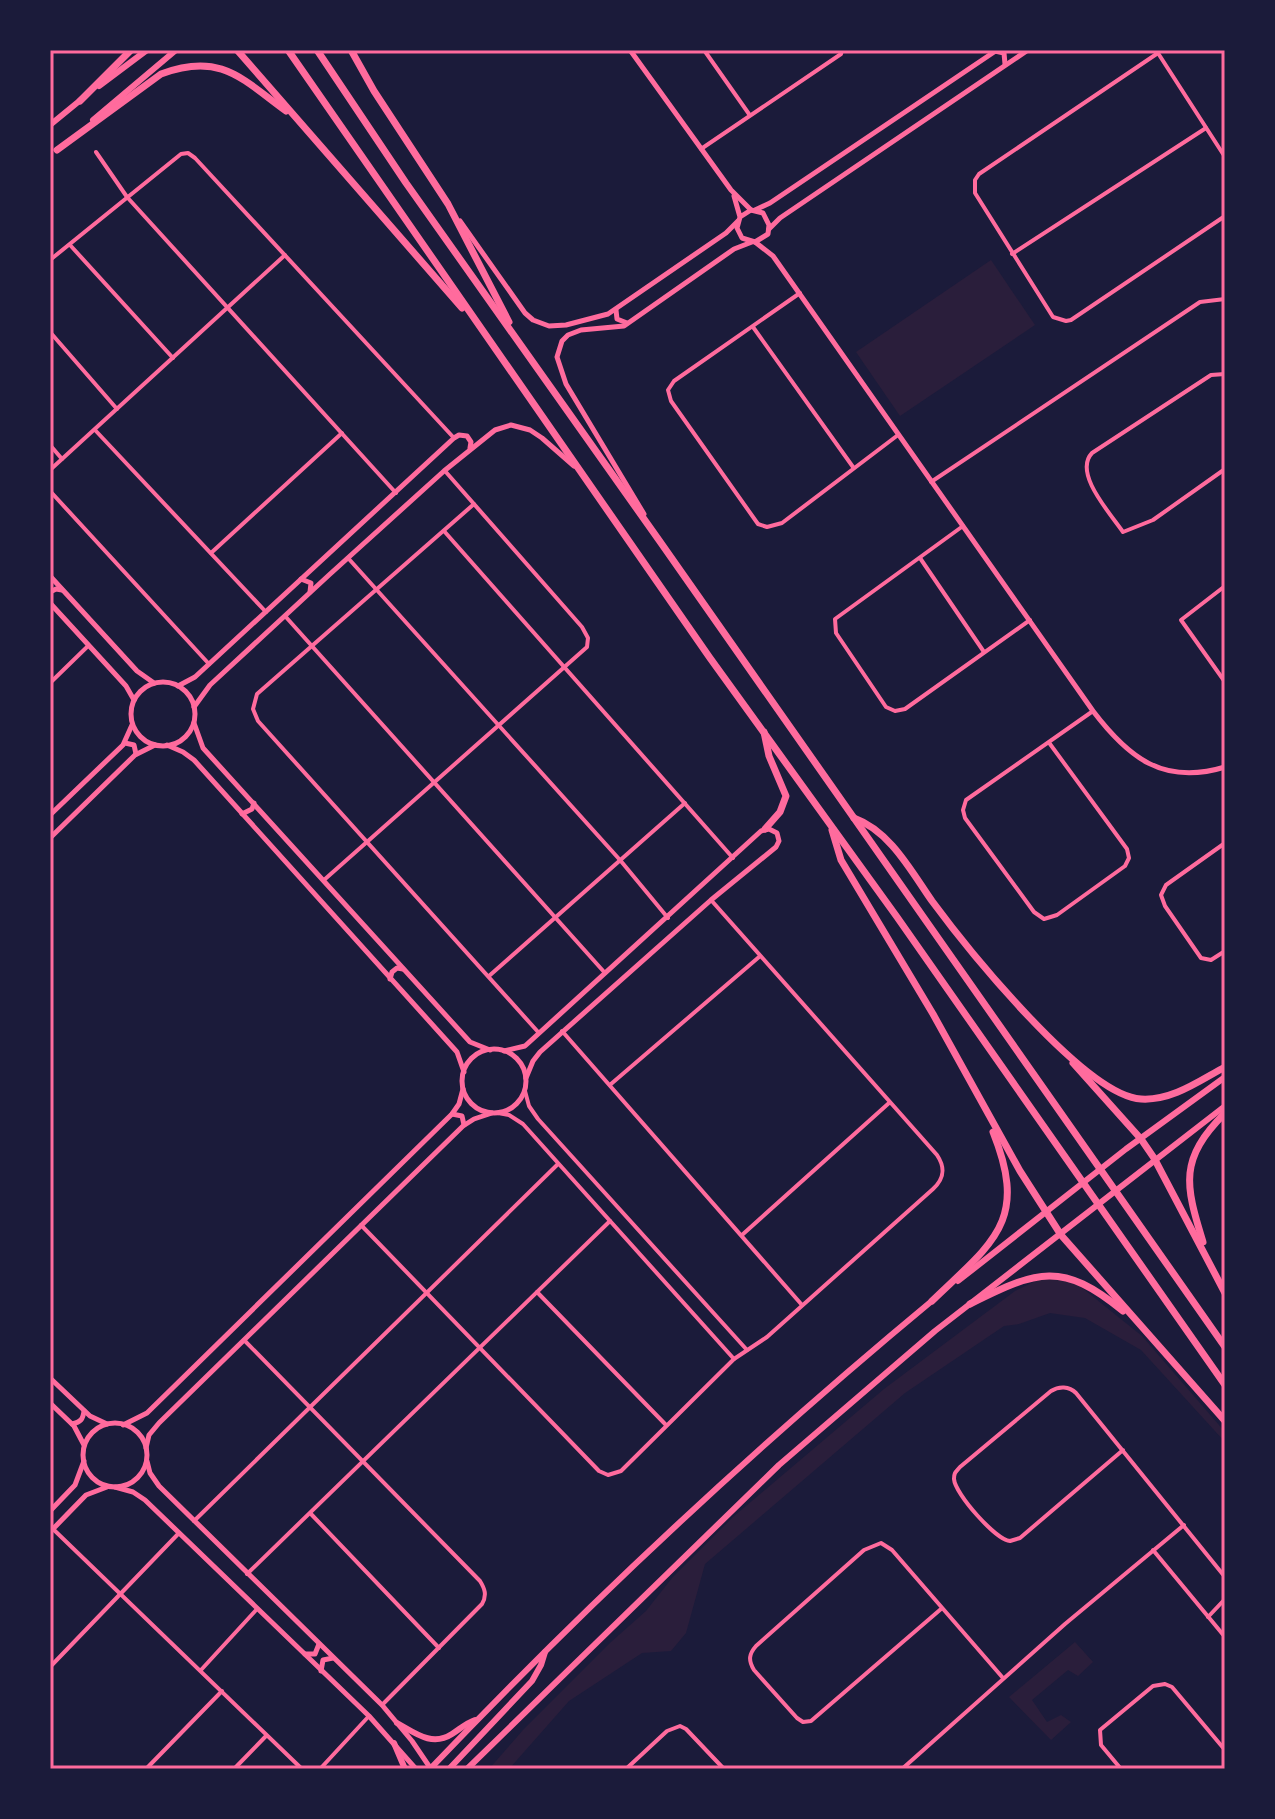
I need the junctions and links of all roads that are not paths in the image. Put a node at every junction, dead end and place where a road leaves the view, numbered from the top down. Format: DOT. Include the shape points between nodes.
graph roads {
  1 [pos="131,50"];
  2 [pos="147,50"];
  3 [pos="176,50"];
  4 [pos="237,50"];
  5 [pos="288,50"];
  6 [pos="317,50"];
  7 [pos="353,50"];
  8 [pos="630,50"];
  9 [pos="704,50"];
  10 [pos="842,50"];
  11 [pos="1024,50"];
  12 [pos="996,51"];
  13 [pos="1157,51"];
  14 [pos="1005,64"];
  15 [pos="80,101"];
  16 [pos="749,114"];
  17 [pos="298,120"];
  18 [pos="50,125"];
  19 [pos="1206,128"];
  20 [pos="701,149"];
  21 [pos="96,152"];
  22 [pos="53,153"];
  23 [pos="1225,157"];
  24 [pos="731,190"];
  25 [pos="127,197"];
  26 [pos="448,204"];
  27 [pos="753,210"];
  28 [pos="1225,216"];
  29 [pos="739,219"];
  30 [pos="768,232"];
  31 [pos="753,242"];
  32 [pos="69,244"];
  33 [pos="1012,254"];
  34 [pos="285,255"];
  35 [pos="773,256"];
  36 [pos="50,260"];
  37 [pos="800,293"];
  38 [pos="1225,299"];
  39 [pos="228,308"];
  40 [pos="617,309"];
  41 [pos="629,323"];
  42 [pos="479,327"];
  43 [pos="753,327"];
  44 [pos="50,332"];
  45 [pos="521,345"];
  46 [pos="173,358"];
  47 [pos="1225,374"];
  48 [pos="117,409"];
  49 [pos="94,429"];
  50 [pos="342,433"];
  51 [pos="898,435"];
  52 [pos="454,438"];
  53 [pos="50,445"];
  54 [pos="470,449"];
  55 [pos="62,459"];
  56 [pos="853,467"];
  57 [pos="1225,469"];
  58 [pos="50,470"];
  59 [pos="579,470"];
  60 [pos="444,471"];
  61 [pos="931,482"];
  62 [pos="50,491"];
  63 [pos="396,493"];
  64 [pos="474,504"];
  65 [pos="963,526"];
  66 [pos="444,531"];
  67 [pos="661,543"];
  68 [pos="211,553"];
  69 [pos="920,557"];
  70 [pos="348,558"];
  71 [pos="316,565"];
  72 [pos="329,575"];
  73 [pos="50,576"];
  74 [pos="301,579"];
  75 [pos="1225,586"];
  76 [pos="377,589"];
  77 [pos="63,590"];
  78 [pos="50,592"];
  79 [pos="310,593"];
  80 [pos="50,603"];
  81 [pos="266,612"];
  82 [pos="285,616"];
  83 [pos="1030,620"];
  84 [pos="311,645"];
  85 [pos="88,646"];
  86 [pos="984,652"];
  87 [pos="209,664"];
  88 [pos="565,668"];
  89 [pos="1225,682"];
  90 [pos="50,683"];
  91 [pos="155,683"];
  92 [pos="178,686"];
  93 [pos="134,700"];
  94 [pos="194,707"];
  95 [pos="1093,711"];
  96 [pos="194,723"];
  97 [pos="133,724"];
  98 [pos="499,725"];
  99 [pos="764,730"];
  100 [pos="125,743"];
  101 [pos="1050,744"];
  102 [pos="155,745"];
  103 [pos="167,745"];
  104 [pos="203,748"];
  105 [pos="135,755"];
  106 [pos="190,756"];
  107 [pos="1225,767"];
  108 [pos="433,784"];
  109 [pos="254,803"];
  110 [pos="685,803"];
  111 [pos="242,814"];
  112 [pos="50,815"];
  113 [pos="852,817"];
  114 [pos="268,819"];
  115 [pos="255,828"];
  116 [pos="832,828"];
  117 [pos="765,829"];
  118 [pos="50,838"];
  119 [pos="369,842"];
  120 [pos="1225,843"];
  121 [pos="733,858"];
  122 [pos="620,860"];
  123 [pos="324,880"];
  124 [pos="711,900"];
  125 [pos="554,918"];
  126 [pos="668,918"];
  127 [pos="646,937"];
  128 [pos="656,948"];
  129 [pos="1225,951"];
  130 [pos="389,952"];
  131 [pos="630,952"];
  132 [pos="759,957"];
  133 [pos="375,962"];
  134 [pos="639,963"];
  135 [pos="404,969"];
  136 [pos="605,973"];
  137 [pos="489,976"];
  138 [pos="390,979"];
  139 [pos="562,1031"];
  140 [pos="539,1033"];
  141 [pos="457,1040"];
  142 [pos="1059,1046"];
  143 [pos="490,1050"];
  144 [pos="504,1051"];
  145 [pos="1225,1067"];
  146 [pos="464,1072"];
  147 [pos="1225,1077"];
  148 [pos="526,1078"];
  149 [pos="611,1084"];
  150 [pos="463,1089"];
  151 [pos="525,1091"];
  152 [pos="889,1103"];
  153 [pos="1225,1106"];
  154 [pos="984,1108"];
  155 [pos="495,1113"];
  156 [pos="1225,1113"];
  157 [pos="452,1114"];
  158 [pos="538,1119"];
  159 [pos="463,1126"];
  160 [pos="526,1127"];
  161 [pos="1141,1139"];
  162 [pos="1154,1158"];
  163 [pos="558,1164"];
  164 [pos="1046,1211"];
  165 [pos="610,1221"];
  166 [pos="361,1225"];
  167 [pos="742,1235"];
  168 [pos="1061,1235"];
  169 [pos="652,1244"];
  170 [pos="638,1253"];
  171 [pos="663,1257"];
  172 [pos="1209,1259"];
  173 [pos="651,1266"];
  174 [pos="296,1267"];
  175 [pos="307,1278"];
  176 [pos="283,1280"];
  177 [pos="293,1291"];
  178 [pos="536,1292"];
  179 [pos="427,1293"];
  180 [pos="1225,1293"];
  181 [pos="932,1301"];
  182 [pos="970,1304"];
  183 [pos="802,1305"];
  184 [pos="1141,1326"];
  185 [pos="244,1340"];
  186 [pos="479,1347"];
  187 [pos="1225,1347"];
  188 [pos="747,1350"];
  189 [pos="734,1359"];
  190 [pos="50,1378"];
  191 [pos="1225,1385"];
  192 [pos="50,1403"];
  193 [pos="309,1407"];
  194 [pos="84,1411"];
  195 [pos="1225,1421"];
  196 [pos="71,1424"];
  197 [pos="108,1425"];
  198 [pos="123,1425"];
  199 [pos="666,1425"];
  200 [pos="85,1448"];
  201 [pos="146,1448"];
  202 [pos="1123,1450"];
  203 [pos="84,1461"];
  204 [pos="147,1461"];
  205 [pos="363,1461"];
  206 [pos="112,1487"];
  207 [pos="50,1511"];
  208 [pos="310,1513"];
  209 [pos="194,1521"];
  210 [pos="1184,1525"];
  211 [pos="52,1531"];
  212 [pos="179,1532"];
  213 [pos="1153,1550"];
  214 [pos="247,1574"];
  215 [pos="1225,1577"];
  216 [pos="118,1594"];
  217 [pos="1225,1599"];
  218 [pos="257,1609"];
  219 [pos="941,1609"];
  220 [pos="1208,1617"];
  221 [pos="1225,1637"];
  222 [pos="319,1644"];
  223 [pos="439,1648"];
  224 [pos="545,1652"];
  225 [pos="304,1654"];
  226 [pos="334,1658"];
  227 [pos="50,1667"];
  228 [pos="201,1670"];
  229 [pos="321,1671"];
  230 [pos="1003,1678"];
  231 [pos="222,1691"];
  232 [pos="382,1705"];
  233 [pos="369,1716"];
  234 [pos="479,1719"];
  235 [pos="397,1723"];
  236 [pos="266,1736"];
  237 [pos="394,1743"];
  238 [pos="1225,1750"];
  239 [pos="477,1759"];
  240 [pos="146,1769"];
  241 [pos="234,1769"];
  242 [pos="302,1769"];
  243 [pos="320,1769"];
  244 [pos="405,1769"];
  245 [pos="416,1769"];
  246 [pos="431,1769"];
  247 [pos="449,1769"];
  248 [pos="467,1769"];
  249 [pos="473,1769"];
  250 [pos="626,1769"];
  251 [pos="724,1769"];
  252 [pos="902,1769"];
  253 [pos="1121,1769"];
  1 -- 15 [label="highway"];
  2 -- 15 [label="main road"];
  3 -- 22 [label="main road"];
  4 -- 17 [label="highway"];
  5 -- 42 [label="highway"];
  6 -- 45 [label="highway"];
  7 -- 26 [label="highway"];
  8 -- 20 [label="street"];
  9 -- 16 [label="street"];
  10 -- 16 [label="street"];
  11 -- 14 [label="street"];
  12 -- 14 [label="street" via="1004,53"];
  12 -- 27 [label="street"];
  13 -- 19 [label="street"];
  13 -- 33 [label="street" via="979,174 975,193"];
  14 -- 30 [label="street" via="780,218"];
  15 -- 18 [label="main road"];
  16 -- 20 [label="street"];
  17 -- 22 [label="highway" via="232,72 217,66 178,67"];
  17 -- 42 [label="highway"];
  19 -- 23 [label="street"];
  19 -- 33 [label="street"];
  20 -- 24 [label="street"];
  21 -- 25 [label="street"];
  24 -- 27 [label="street"];
  24 -- 29 [label="street"];
  25 -- 32 [label="street"];
  25 -- 34 [label="street" via="188,153"];
  25 -- 39 [label="street"];
  26 -- 40 [label="street" via="533,320 566,325"];
  26 -- 45 [label="highway"];
  27 -- 29 [label="street"];
  27 -- 30 [label="street" via="766,216"];
  28 -- 33 [label="street" via="1066,321 1053,317"];
  29 -- 31 [label="street" via="740,235"];
  29 -- 40 [label="street"];
  30 -- 31 [label="street"];
  30 -- 35 [label="street"];
  31 -- 35 [label="street"];
  31 -- 41 [label="street" via="734,249"];
  32 -- 36 [label="street"];
  32 -- 46 [label="street"];
  34 -- 39 [label="street"];
  34 -- 52 [label="street"];
  35 -- 37 [label="street"];
  37 -- 43 [label="street"];
  37 -- 51 [label="street"];
  38 -- 61 [label="street" via="1200,302"];
  39 -- 46 [label="street"];
  39 -- 50 [label="street"];
  40 -- 41 [label="street" via="617,319"];
  41 -- 67 [label="street" via="572,332 561,344 557,362"];
  42 -- 59 [label="highway"];
  43 -- 56 [label="street"];
  43 -- 56 [label="street" via="674,381 668,392 758,524 782,523"];
  44 -- 48 [label="street"];
  45 -- 67 [label="highway"];
  46 -- 48 [label="street"];
  47 -- 57 [label="street" via="1211,375 1092,453 1085,465 1089,482 1123,532 1153,520"];
  48 -- 49 [label="street"];
  49 -- 55 [label="street"];
  49 -- 68 [label="street"];
  50 -- 63 [label="street"];
  50 -- 68 [label="street"];
  51 -- 56 [label="street"];
  51 -- 61 [label="street"];
  52 -- 54 [label="street" via="467,436"];
  52 -- 63 [label="street"];
  53 -- 55 [label="street"];
  54 -- 59 [label="street" via="495,430 516,426 536,433"];
  54 -- 60 [label="street"];
  55 -- 58 [label="street"];
  59 -- 99 [label="highway"];
  60 -- 64 [label="street"];
  60 -- 70 [label="street"];
  61 -- 65 [label="street"];
  62 -- 87 [label="street"];
  63 -- 71 [label="street"];
  64 -- 66 [label="street"];
  64 -- 88 [label="street" via="582,627 586,649"];
  65 -- 69 [label="street"];
  65 -- 83 [label="street"];
  66 -- 76 [label="street"];
  66 -- 88 [label="street"];
  67 -- 113 [label="highway"];
  68 -- 81 [label="street"];
  69 -- 86 [label="street"];
  69 -- 86 [label="street" via="840,614 834,621 836,633 886,707 895,711"];
  70 -- 72 [label="street"];
  70 -- 76 [label="street"];
  71 -- 72 [label="street" via="319,575"];
  71 -- 74 [label="street"];
  72 -- 79 [label="street"];
  73 -- 77 [label="street"];
  74 -- 79 [label="street" via="311,583"];
  74 -- 81 [label="street"];
  75 -- 89 [label="street" via="1181,620"];
  76 -- 84 [label="street"];
  76 -- 98 [label="street"];
  77 -- 78 [label="street"];
  77 -- 91 [label="street" via="137,671"];
  79 -- 82 [label="street"];
  80 -- 85 [label="street"];
  81 -- 87 [label="street"];
  82 -- 84 [label="street"];
  82 -- 94 [label="street" via="210,685"];
  83 -- 86 [label="street"];
  83 -- 95 [label="street"];
  84 -- 108 [label="street"];
  84 -- 119 [label="street" via="257,694 253,709 258,721"];
  85 -- 90 [label="street"];
  85 -- 93 [label="street"];
  87 -- 92 [label="street"];
  88 -- 98 [label="street"];
  88 -- 110 [label="street"];
  91 -- 92 [label="street"];
  91 -- 93 [label="street"];
  92 -- 94 [label="street"];
  93 -- 97 [label="street"];
  94 -- 96 [label="street"];
  95 -- 101 [label="street"];
  95 -- 107 [label="street" via="1127,750 1150,765 1185,772"];
  96 -- 103 [label="street" via="184,738"];
  96 -- 104 [label="street"];
  97 -- 100 [label="street"];
  97 -- 102 [label="street"];
  98 -- 108 [label="street"];
  98 -- 122 [label="street"];
  99 -- 116 [label="highway"];
  99 -- 117 [label="highway" via="786,796"];
  100 -- 105 [label="street" via="134,745"];
  100 -- 112 [label="street"];
  101 -- 101 [label="street" via="1129,858 1069,907 1044,919 963,810 966,800"];
  102 -- 103 [label="street"];
  102 -- 105 [label="street"];
  103 -- 106 [label="street"];
  104 -- 106 [label="street" via="194,748"];
  104 -- 109 [label="street"];
  105 -- 118 [label="street"];
  106 -- 111 [label="street"];
  108 -- 119 [label="street"];
  108 -- 125 [label="street"];
  109 -- 111 [label="street"];
  109 -- 114 [label="street"];
  110 -- 121 [label="street"];
  110 -- 122 [label="street"];
  111 -- 115 [label="street"];
  113 -- 142 [label="highway" via="886,838 955,931"];
  113 -- 187 [label="highway"];
  114 -- 115 [label="street" via="262,818"];
  114 -- 123 [label="street"];
  115 -- 133 [label="street"];
  116 -- 154 [label="highway" via="841,860"];
  116 -- 191 [label="highway"];
  117 -- 121 [label="street"];
  117 -- 124 [label="street" via="777,833 778,844"];
  119 -- 123 [label="street"];
  119 -- 137 [label="street"];
  120 -- 129 [label="street" via="1161,892 1201,958 1211,960"];
  121 -- 126 [label="street"];
  122 -- 125 [label="street"];
  122 -- 126 [label="street"];
  123 -- 130 [label="street"];
  124 -- 128 [label="street"];
  124 -- 132 [label="street"];
  125 -- 136 [label="street"];
  125 -- 137 [label="street"];
  126 -- 127 [label="street"];
  127 -- 128 [label="street" via="648,947"];
  127 -- 131 [label="street"];
  128 -- 134 [label="street"];
  130 -- 133 [label="street"];
  130 -- 135 [label="street"];
  131 -- 134 [label="street" via="637,953"];
  131 -- 136 [label="street"];
  132 -- 149 [label="street"];
  132 -- 152 [label="street"];
  133 -- 138 [label="street"];
  134 -- 139 [label="street"];
  135 -- 138 [label="street" via="397,968"];
  135 -- 141 [label="street"];
  136 -- 140 [label="street"];
  137 -- 140 [label="street"];
  138 -- 141 [label="street"];
  139 -- 148 [label="street" via="534,1059"];
  139 -- 149 [label="street"];
  140 -- 144 [label="street" via="523,1047"];
  141 -- 143 [label="street"];
  141 -- 146 [label="street"];
  142 -- 145 [label="highway" via="1115,1092 1139,1099 1176,1093"];
  142 -- 161 [label="highway"];
  143 -- 144 [label="street"];
  143 -- 146 [label="street" via="474,1057"];
  144 -- 148 [label="street" via="518,1060"];
  146 -- 150 [label="street"];
  147 -- 161 [label="main road"];
  148 -- 151 [label="street"];
  149 -- 167 [label="street"];
  150 -- 155 [label="street" via="474,1106"];
  150 -- 157 [label="street"];
  151 -- 155 [label="street" via="515,1106"];
  151 -- 158 [label="street"];
  152 -- 167 [label="street"];
  152 -- 183 [label="street" via="937,1155 942,1176"];
  153 -- 162 [label="main road"];
  154 -- 164 [label="highway"];
  154 -- 181 [label="highway" via="1008,1180 1007,1214 987,1246"];
  155 -- 159 [label="street"];
  155 -- 160 [label="street"];
  156 -- 172 [label="highway" via="1196,1149 1190,1170 1193,1204"];
  157 -- 159 [label="street" via="462,1116"];
  157 -- 174 [label="street"];
  158 -- 160 [label="street" via="529,1119"];
  158 -- 169 [label="street"];
  159 -- 166 [label="street"];
  160 -- 163 [label="street"];
  161 -- 162 [label="highway"];
  161 -- 164 [label="main road"];
  162 -- 168 [label="main road"];
  162 -- 172 [label="highway"];
  163 -- 165 [label="street"];
  163 -- 179 [label="street"];
  164 -- 168 [label="highway"];
  164 -- 181 [label="main road"];
  165 -- 170 [label="street"];
  165 -- 178 [label="street"];
  166 -- 175 [label="street"];
  166 -- 179 [label="street"];
  167 -- 183 [label="street"];
  168 -- 182 [label="main road"];
  168 -- 184 [label="highway"];
  169 -- 170 [label="street" via="648,1252"];
  169 -- 171 [label="street"];
  170 -- 173 [label="street"];
  171 -- 173 [label="street" via="653,1257"];
  171 -- 188 [label="street"];
  172 -- 180 [label="highway"];
  173 -- 189 [label="street"];
  174 -- 175 [label="street" via="295,1273"];
  174 -- 176 [label="street"];
  175 -- 177 [label="street"];
  176 -- 177 [label="street" via="289,1280"];
  176 -- 198 [label="street" via="144,1416"];
  177 -- 185 [label="street"];
  178 -- 186 [label="street"];
  178 -- 199 [label="street"];
  179 -- 186 [label="street"];
  179 -- 193 [label="street"];
  181 -- 224 [label="main road" via="744,1465"];
  182 -- 184 [label="highway" via="1032,1277 1058,1275 1087,1284"];
  182 -- 239 [label="main road" via="779,1465"];
  183 -- 188 [label="street"];
  184 -- 195 [label="highway"];
  185 -- 193 [label="street"];
  185 -- 201 [label="street" via="159,1423"];
  186 -- 199 [label="street" via="608,1475 621,1471"];
  186 -- 205 [label="street"];
  188 -- 189 [label="street"];
  189 -- 199 [label="street"];
  190 -- 194 [label="street"];
  192 -- 196 [label="street"];
  193 -- 205 [label="street"];
  193 -- 209 [label="street"];
  194 -- 196 [label="street" via="78,1423"];
  194 -- 197 [label="street"];
  196 -- 200 [label="street"];
  197 -- 198 [label="street"];
  197 -- 200 [label="street" via="93,1433"];
  198 -- 201 [label="street" via="136,1431"];
  200 -- 203 [label="street"];
  201 -- 204 [label="street"];
  202 -- 202 [label="street" via="1076,1393 1058,1388 960,1467 955,1481 998,1537 1010,1541"];
  202 -- 210 [label="street"];
  203 -- 206 [label="street" via="91,1476"];
  203 -- 207 [label="street" via="75,1485"];
  204 -- 206 [label="street" via="135,1480"];
  204 -- 209 [label="street" via="156,1482"];
  205 -- 208 [label="street"];
  205 -- 223 [label="street" via="485,1592 482,1604"];
  206 -- 211 [label="street" via="88,1493"];
  206 -- 212 [label="street" via="140,1496"];
  208 -- 214 [label="street"];
  208 -- 223 [label="street"];
  209 -- 214 [label="street"];
  210 -- 213 [label="street"];
  210 -- 215 [label="street"];
  211 -- 216 [label="street"];
  212 -- 216 [label="street"];
  212 -- 218 [label="street"];
  213 -- 220 [label="street"];
  213 -- 230 [label="street"];
  214 -- 222 [label="street"];
  216 -- 227 [label="street"];
  216 -- 228 [label="street"];
  217 -- 220 [label="street"];
  218 -- 225 [label="street"];
  218 -- 228 [label="street"];
  219 -- 219 [label="street" via="811,1721 800,1720 750,1662 756,1646 874,1544 892,1550"];
  219 -- 230 [label="street"];
  220 -- 221 [label="street"];
  222 -- 225 [label="street" via="315,1654"];
  222 -- 226 [label="street"];
  223 -- 232 [label="street"];
  224 -- 234 [label="main road"];
  224 -- 247 [label="main road" via="532,1681"];
  225 -- 229 [label="street"];
  226 -- 229 [label="street" via="323,1660"];
  226 -- 232 [label="street"];
  228 -- 231 [label="street"];
  229 -- 233 [label="street"];
  230 -- 252 [label="street"];
  231 -- 236 [label="street"];
  231 -- 240 [label="street"];
  232 -- 235 [label="street"];
  233 -- 237 [label="street"];
  233 -- 243 [label="street"];
  234 -- 235 [label="main road" via="436,1740"];
  234 -- 246 [label="main road"];
  235 -- 246 [label="street"];
  236 -- 241 [label="street"];
  236 -- 242 [label="street"];
  237 -- 244 [label="main road"];
  237 -- 245 [label="street"];
  238 -- 253 [label="street" via="1172,1687 1159,1684 1100,1730 1101,1745"];
  239 -- 248 [label="main road"];
  239 -- 249 [label="main road"];
  250 -- 251 [label="street" via="678,1726"];
}
